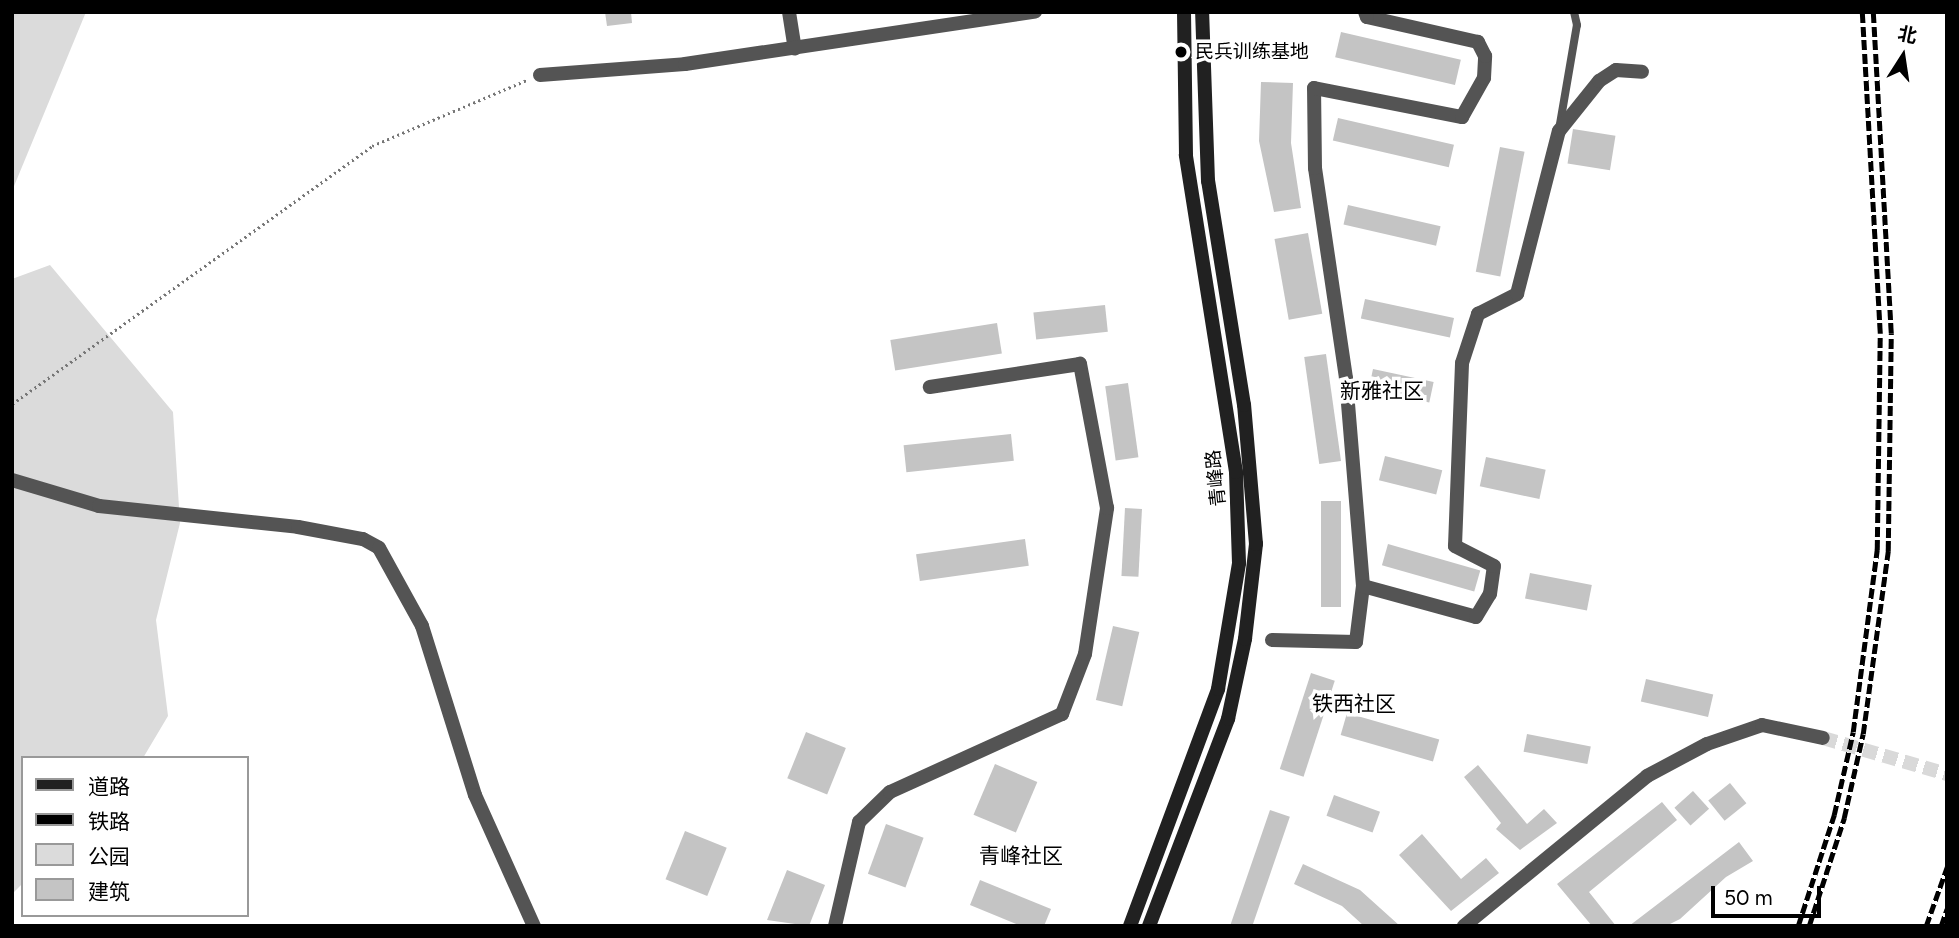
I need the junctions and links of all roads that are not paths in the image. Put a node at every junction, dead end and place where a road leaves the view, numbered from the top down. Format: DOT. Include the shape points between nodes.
graph roads {
  1 [pos="789,12"];
  2 [pos="1035,12"];
  3 [pos="1184,12"];
  4 [pos="1202,12"];
  5 [pos="1365,12"];
  6 [pos="1574,12"];
  7 [pos="795,50"];
  8 [pos="1642,72"];
  9 [pos="540,75"];
  10 [pos="1559,131"];
  11 [pos="930,387"];
  12 [pos="12,480"];
  13 [pos="1363,586"];
  14 [pos="1272,640"];
  15 [pos="1823,738"];
  16 [pos="534,926"];
  17 [pos="835,926"];
  18 [pos="1130,926"];
  19 [pos="1149,926"];
  20 [pos="1464,926"];
  1 -- 7 [label="street"];
  2 -- 7 [label="street"];
  3 -- 18 [label="main road, 青峰路" via="1186,155 1236,472 1239,563 1218,689"];
  4 -- 19 [label="main road, 青峰路" via="1208,181 1244,405 1256,544 1245,639 1228,719"];
  5 -- 13 [label="street" via="1367,18 1478,42 1485,56 1485,78 1462,117 1314,88 1315,168 1346,378"];
  6 -- 10 [label="lane" via="1577,24"];
  7 -- 9 [label="street"];
  8 -- 10 [label="street" via="1616,70 1599,81"];
  10 -- 13 [label="street" via="1517,294 1478,314 1462,363 1455,546 1494,566 1490,594 1476,617"];
  11 -- 17 [label="street" via="1080,364 1107,508 1085,654 1062,714 890,792 859,822"];
  12 -- 16 [label="street" via="99,506 298,527 363,539 379,548 422,626 475,795"];
  13 -- 14 [label="street" via="1356,642"];
  15 -- 20 [label="street" via="1762,725 1695,751 1615,801"];
}
